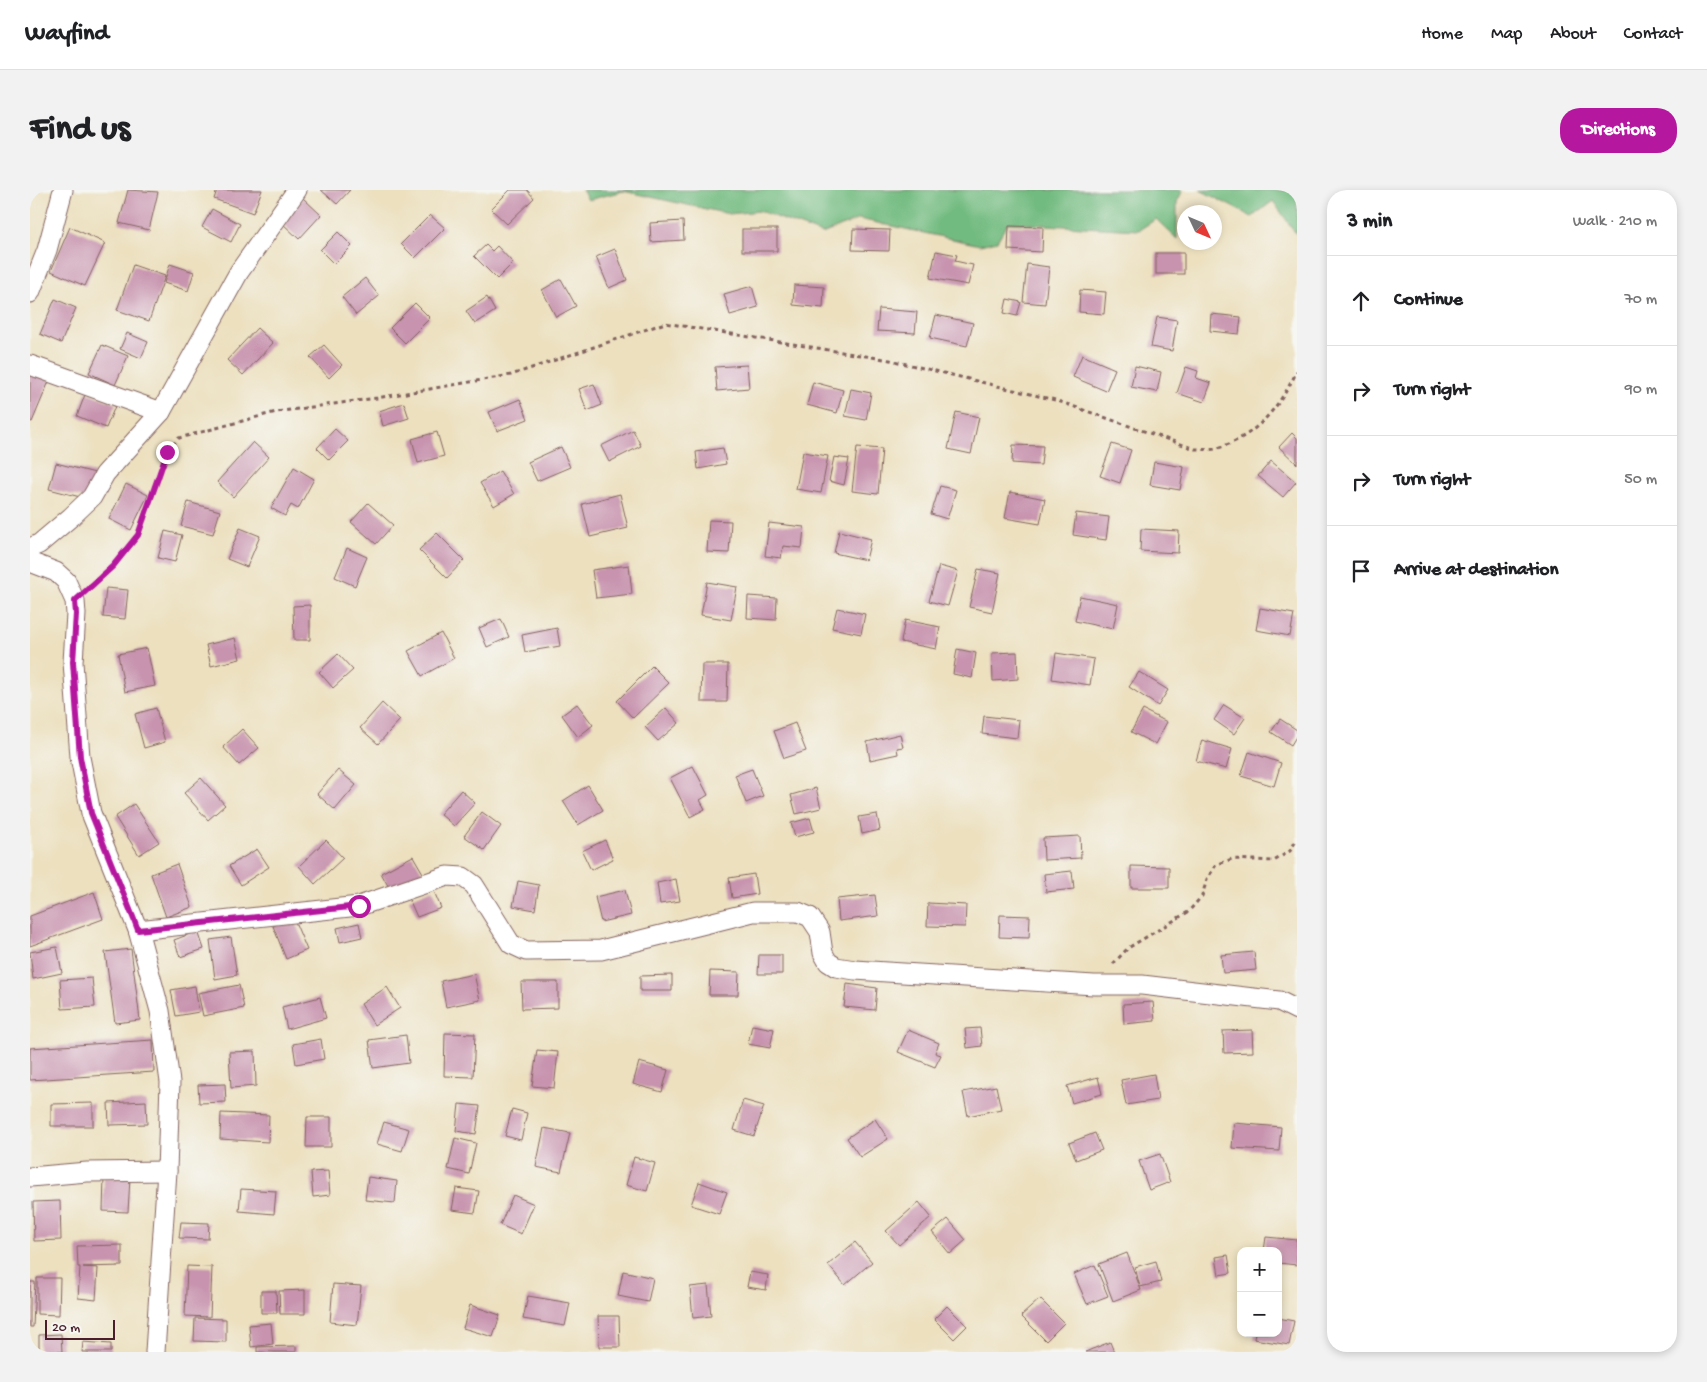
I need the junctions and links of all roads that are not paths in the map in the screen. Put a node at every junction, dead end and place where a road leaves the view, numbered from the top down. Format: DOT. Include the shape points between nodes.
graph roads {
  1 [pos="63,190"];
  2 [pos="297,190"];
  3 [pos="30,293"];
  4 [pos="30,366"];
  5 [pos="161,412"];
  6 [pos="30,548"];
  7 [pos="30,562"];
  8 [pos="138,930"];
  9 [pos="1297,1010"];
  10 [pos="167,1171"];
  11 [pos="30,1177"];
  12 [pos="156,1352"];
  1 -- 3 [label="street" via="47,250"];
  2 -- 5 [label="street" via="239,272"];
  4 -- 5 [label="street"];
  5 -- 6 [label="street" via="105,474 92,497 71,518"];
  7 -- 8 [label="street" via="56,572 66,581 75,601 73,662 80,757 91,813"];
  8 -- 9 [label="street" via="359,906 447,876 463,877 474,885 511,944 526,951 601,950 753,912 798,912 810,917 820,932 828,962 836,967 1142,985 1279,1001"];
  8 -- 10 [label="street" via="160,1011 170,1082"];
  10 -- 11 [label="street" via="87,1172"];
  10 -- 12 [label="street"];
}
